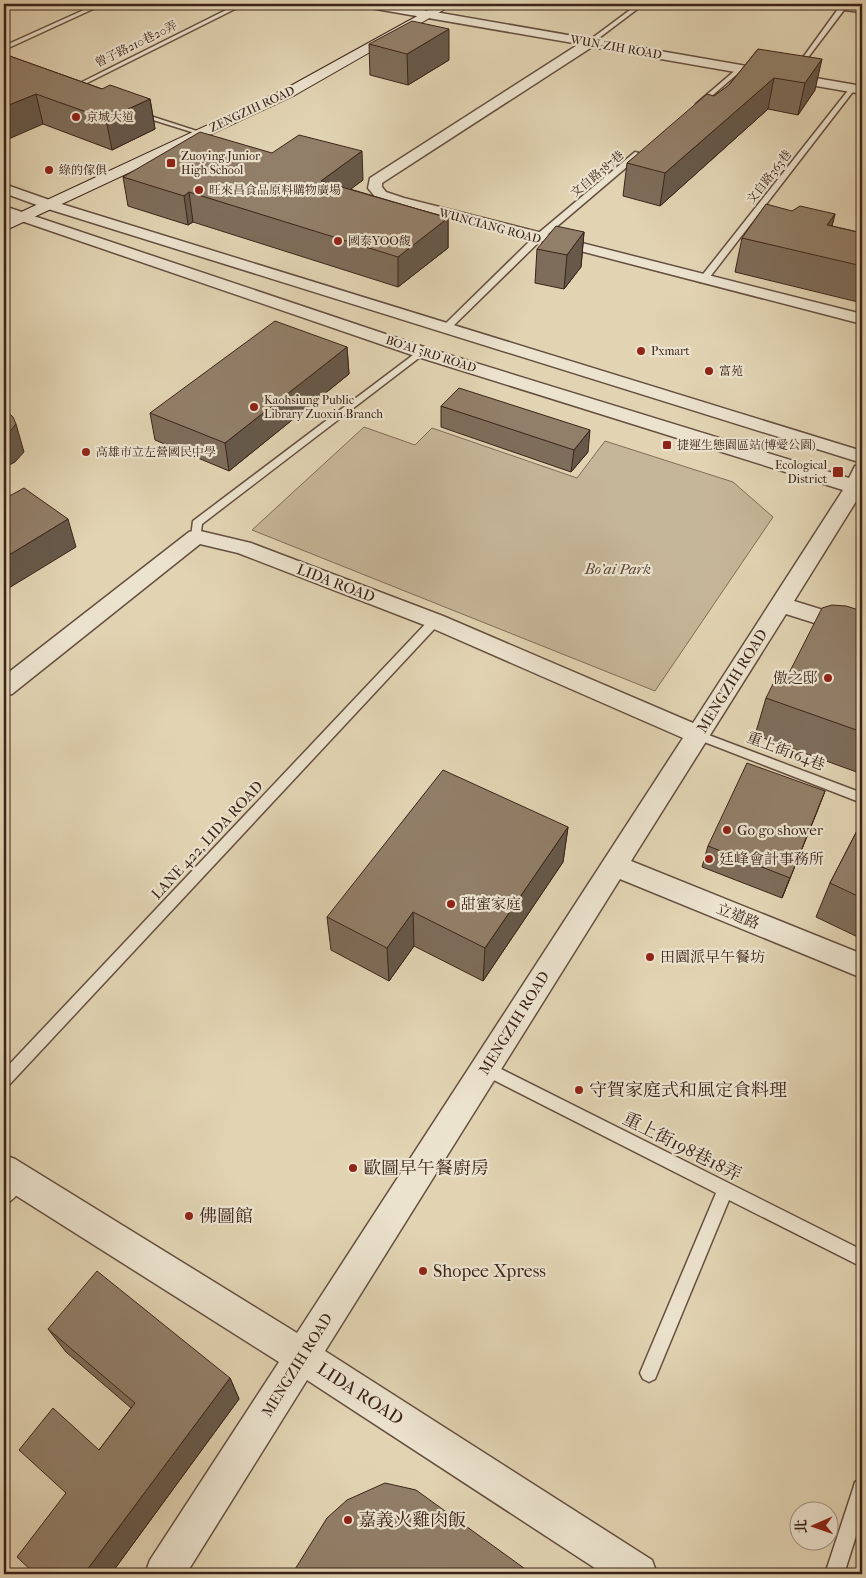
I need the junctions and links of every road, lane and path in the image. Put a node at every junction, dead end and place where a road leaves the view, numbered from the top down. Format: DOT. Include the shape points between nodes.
graph roads {
  1 [pos="101,4"];
  2 [pos="242,4"];
  3 [pos="370,4"];
  4 [pos="448,4"];
  5 [pos="641,4"];
  6 [pos="804,4"];
  7 [pos="844,6"];
  8 [pos="862,10"];
  9 [pos="428,15"];
  10 [pos="589,43"];
  11 [pos="4,48"];
  12 [pos="740,69"];
  13 [pos="791,78"];
  14 [pos="857,89"];
  15 [pos="76,94"];
  16 [pos="132,112"];
  17 [pos="688,113"];
  18 [pos="200,133"];
  19 [pos="643,150"];
  20 [pos="4,188"];
  21 [pos="50,205"];
  22 [pos="4,210"];
  23 [pos="24,217"];
  24 [pos="4,226"];
  25 [pos="538,238"];
  26 [pos="704,280"];
  27 [pos="862,320"];
  28 [pos="445,329"];
  29 [pos="421,352"];
  30 [pos="862,457"];
  31 [pos="860,482"];
  32 [pos="196,537"];
  33 [pos="780,605"];
  34 [pos="435,621"];
  35 [pos="862,630"];
  36 [pos="4,688"];
  37 [pos="698,735"];
  38 [pos="862,798"];
  39 [pos="614,865"];
  40 [pos="862,966"];
  41 [pos="485,1068"];
  42 [pos="4,1080"];
  43 [pos="9,1182"];
  44 [pos="725,1191"];
  45 [pos="862,1259"];
  46 [pos="302,1356"];
  47 [pos="650,1373"];
  48 [pos="862,1489"];
  49 [pos="164,1574"];
  50 [pos="638,1574"];
  51 [pos="834,1574"];
  1 -- 11 [label="lane"];
  2 -- 15 [label="lane, 曾子路210巷20弄" via="66,91"];
  3 -- 9 [label="street, WUN-ZIH ROAD"];
  4 -- 9 [label="street, ZENGZIH ROAD"];
  5 -- 10 [label="lane"];
  6 -- 7 [label="lane"];
  7 -- 8 [label="lane"];
  7 -- 13 [label="lane"];
  9 -- 10 [label="street, WUN-ZIH ROAD"];
  9 -- 18 [label="street, ZENGZIH ROAD" via="290,92"];
  10 -- 12 [label="street, WUN-ZIH ROAD"];
  10 -- 25 [label="street, WUNCIANG ROAD" via="375,181 375,188 381,195 399,202"];
  12 -- 13 [label="street, WUN-ZIH ROAD"];
  12 -- 17 [label="lane"];
  13 -- 14 [label="street, WUN-ZIH ROAD"];
  14 -- 26 [label="lane, 文自路363巷"];
  16 -- 18 [label="lane"];
  18 -- 21 [label="street, ZENGZIH ROAD"];
  19 -- 25 [label="lane, 文自路387巷"];
  20 -- 21 [label="street, BO'AI 3RD ROAD"];
  21 -- 23 [label="street, ZENGZIH ROAD"];
  21 -- 28 [label="street, BO'AI 3RD ROAD"];
  22 -- 23 [label="street, BO'AI 3RD ROAD"];
  23 -- 24 [label="street"];
  23 -- 29 [label="street, BO'AI 3RD ROAD"];
  25 -- 26 [label="street, WUNCIANG ROAD"];
  25 -- 28 [label="lane, 文自路387巷"];
  26 -- 27 [label="street, WUNCIANG ROAD"];
  28 -- 30 [label="street, BO'AI 3RD ROAD"];
  29 -- 31 [label="street, BO'AI 3RD ROAD"];
  29 -- 32 [label="lane" via="197,522"];
  31 -- 33 [label="street, MENGZIH ROAD"];
  32 -- 34 [label="street, LIDA ROAD" via="244,548"];
  32 -- 36 [label="street"];
  33 -- 35 [label="street"];
  33 -- 37 [label="street, MENGZIH ROAD"];
  34 -- 37 [label="street, LIDA ROAD"];
  34 -- 42 [label="lane, LANE 422, LIDA ROAD"];
  37 -- 38 [label="lane, 重上街164巷"];
  37 -- 39 [label="street, MENGZIH ROAD"];
  39 -- 40 [label="street, 立道路"];
  39 -- 41 [label="street, MENGZIH ROAD"];
  41 -- 44 [label="lane, 重上街198巷18弄"];
  41 -- 46 [label="street, MENGZIH ROAD"];
  43 -- 46 [label="street, LIDA ROAD"];
  44 -- 45 [label="lane, 重上街198巷18弄"];
  44 -- 47 [label="lane"];
  46 -- 49 [label="street, MENGZIH ROAD"];
  46 -- 50 [label="street, LIDA ROAD"];
  48 -- 51 [label="lane"];
}
